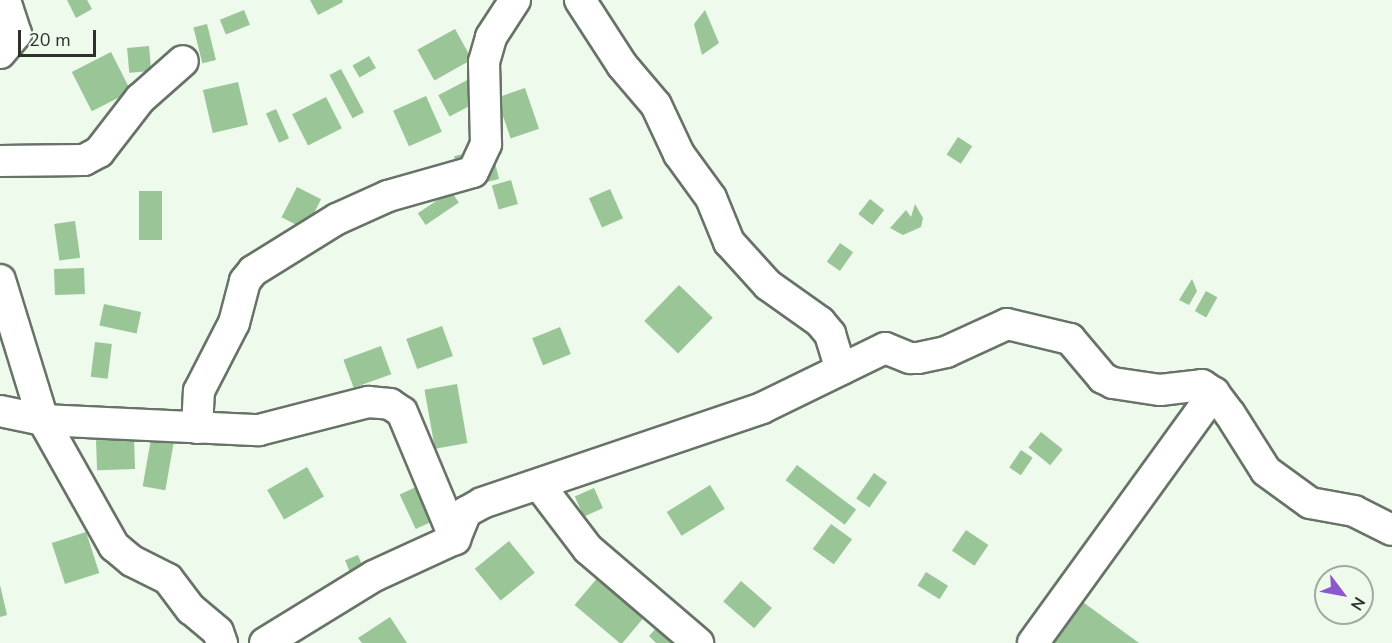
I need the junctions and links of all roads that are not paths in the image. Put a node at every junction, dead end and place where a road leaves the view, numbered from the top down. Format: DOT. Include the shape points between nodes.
graph roads {
  1 [pos="5,0"];
  2 [pos="514,0"];
  3 [pos="580,0"];
  4 [pos="0,53"];
  5 [pos="183,62"];
  6 [pos="0,161"];
  7 [pos="0,280"];
  8 [pos="841,369"];
  9 [pos="1214,393"];
  10 [pos="0,411"];
  11 [pos="43,420"];
  12 [pos="197,428"];
  13 [pos="540,486"];
  14 [pos="1392,530"];
  15 [pos="455,539"];
  16 [pos="222,643"];
  17 [pos="265,643"];
  18 [pos="698,643"];
  19 [pos="1034,643"];
  1 -- 4 [label="street" via="16,34"];
  2 -- 12 [label="street" via="491,37 484,62 486,144 473,172 388,196 253,271 246,281 234,323 200,391"];
  3 -- 8 [label="street" via="622,65 656,105 679,154 711,198 729,242 768,285 820,322 830,334"];
  5 -- 6 [label="street" via="140,99 99,152 84,160"];
  7 -- 11 [label="street"];
  8 -- 9 [label="street" via="885,348 910,358 946,352 1012,324 1070,339 1103,378 1113,384 1160,390 1202,385"];
  8 -- 13 [label="street" via="762,408"];
  9 -- 14 [label="street" via="1266,471 1310,503 1354,512"];
  9 -- 19 [label="street"];
  10 -- 11 [label="street"];
  11 -- 12 [label="street"];
  11 -- 16 [label="street" via="114,546 132,561 168,579 191,609 218,632"];
  12 -- 15 [label="street" via="259,430 368,402 390,405 402,412"];
  13 -- 15 [label="street" via="474,507 466,512"];
  13 -- 18 [label="street" via="588,549"];
  15 -- 17 [label="street" via="374,576"];
}
